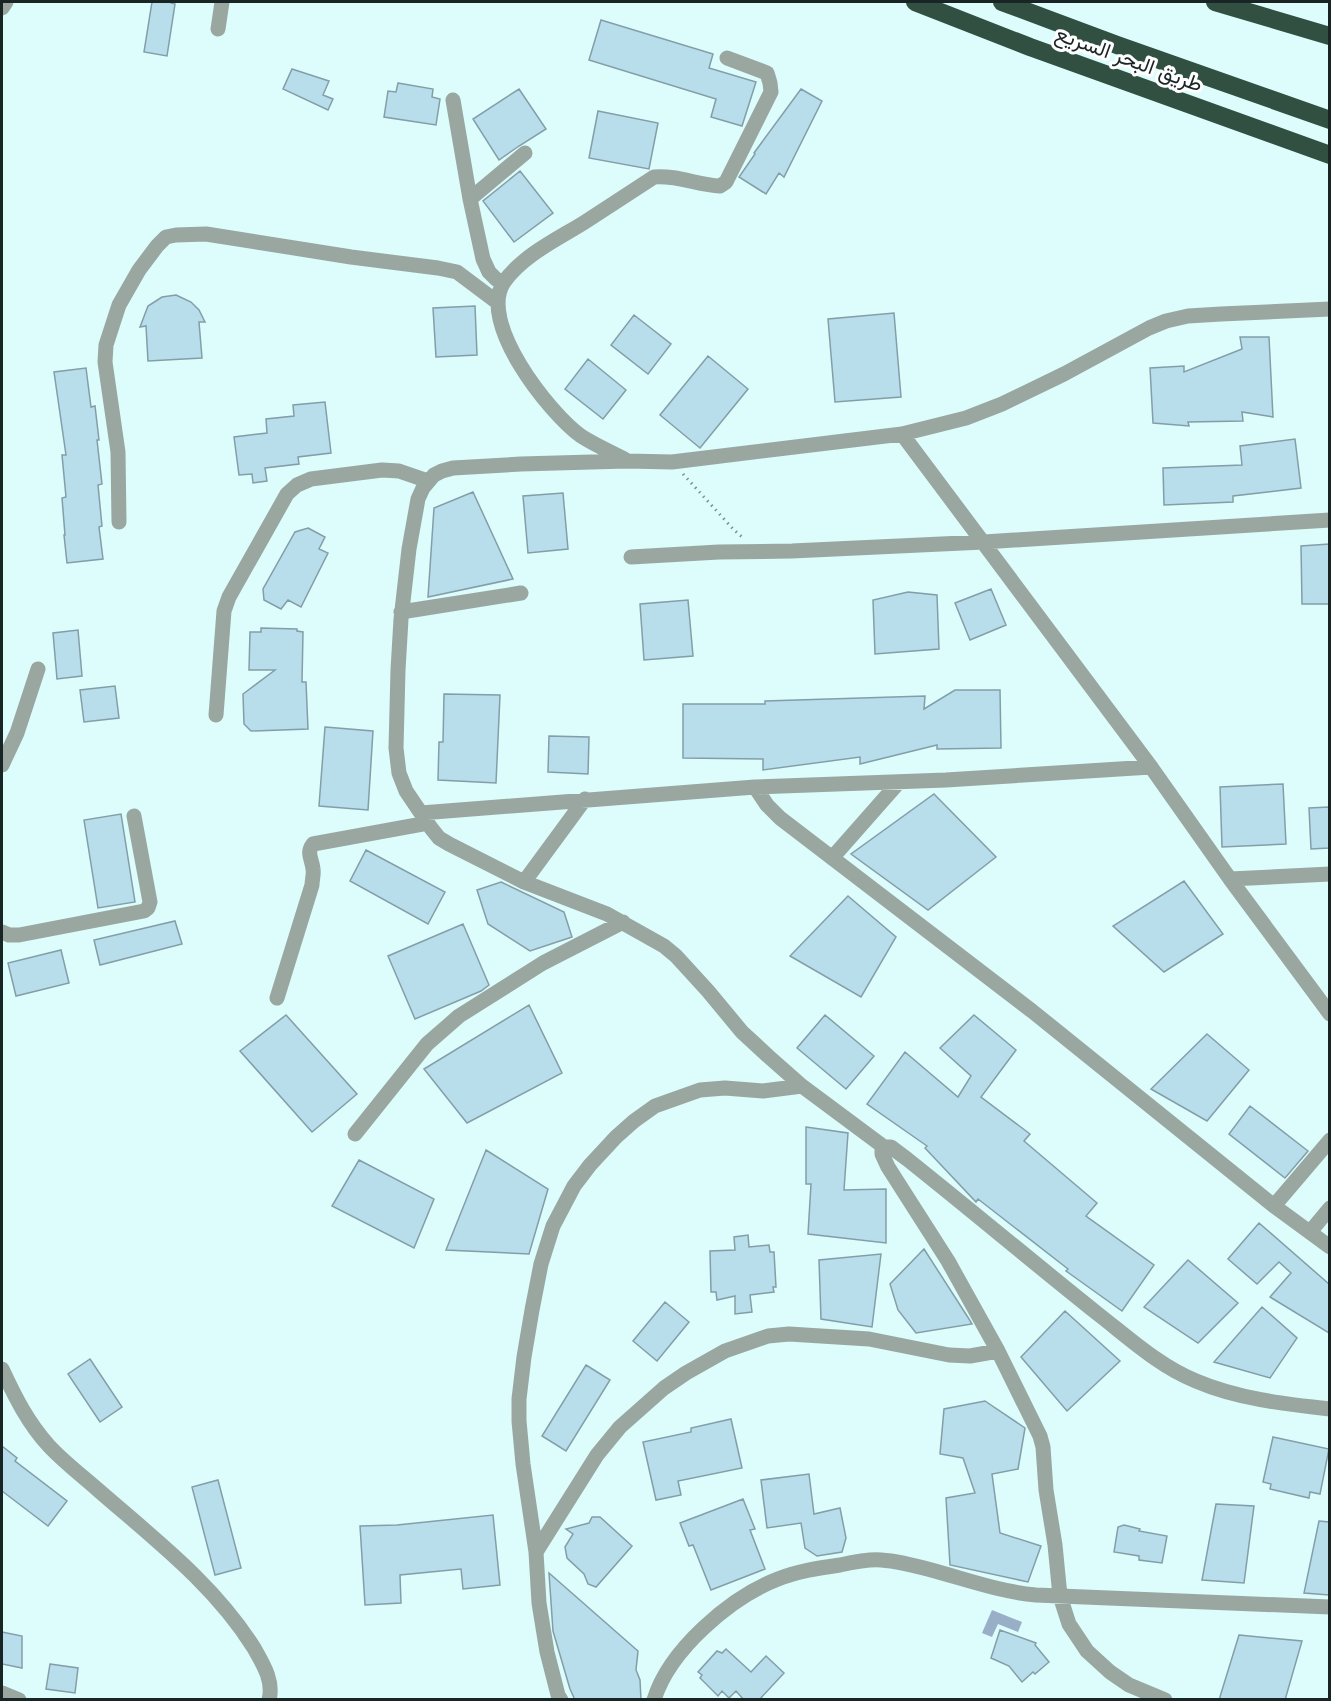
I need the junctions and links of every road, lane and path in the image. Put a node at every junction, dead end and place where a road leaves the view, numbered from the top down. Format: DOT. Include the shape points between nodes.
graph roads {
  1 [pos="6,2"];
  2 [pos="222,2"];
  3 [pos="915,2"];
  4 [pos="1002,2"];
  5 [pos="1215,2"];
  6 [pos="2,8"];
  7 [pos="218,29"];
  8 [pos="1329,36"];
  9 [pos="727,58"];
  10 [pos="453,100"];
  11 [pos="1329,120"];
  12 [pos="525,153"];
  13 [pos="1329,155"];
  14 [pos="470,199"];
  15 [pos="503,283"];
  16 [pos="497,302"];
  17 [pos="1329,309"];
  18 [pos="902,434"];
  19 [pos="627,461"];
  20 [pos="672,462"];
  21 [pos="428,481"];
  22 [pos="1329,520"];
  23 [pos="119,522"];
  24 [pos="743,537"];
  25 [pos="984,542"];
  26 [pos="631,557"];
  27 [pos="520,593"];
  28 [pos="401,612"];
  29 [pos="38,669"];
  30 [pos="216,715"];
  31 [pos="2,765"];
  32 [pos="1151,767"];
  33 [pos="899,782"];
  34 [pos="755,787"];
  35 [pos="585,799"];
  36 [pos="134,816"];
  37 [pos="424,818"];
  38 [pos="832,858"];
  39 [pos="1329,874"];
  40 [pos="1230,879"];
  41 [pos="524,882"];
  42 [pos="623,922"];
  43 [pos="2,932"];
  44 [pos="277,998"];
  45 [pos="1329,1014"];
  46 [pos="802,1086"];
  47 [pos="356,1134"];
  48 [pos="1329,1140"];
  49 [pos="884,1147"];
  50 [pos="1274,1206"];
  51 [pos="1329,1208"];
  52 [pos="1310,1232"];
  53 [pos="1329,1247"];
  54 [pos="998,1351"];
  55 [pos="2,1369"];
  56 [pos="1329,1409"];
  57 [pos="536,1552"];
  58 [pos="1060,1596"];
  59 [pos="1329,1607"];
  60 [pos="2,1693"];
  61 [pos="19,1700"];
  62 [pos="269,1700"];
  63 [pos="561,1700"];
  64 [pos="654,1700"];
  65 [pos="1164,1700"];
  1 -- 6 [label="street"];
  2 -- 7 [label="street"];
  3 -- 13 [label="highway, طريق البحر السريع"];
  4 -- 11 [label="highway, طريق البحر السريع"];
  5 -- 8 [label="highway"];
  9 -- 15 [label="street" via="766,73 771,92 726,182 720,186 654,177 526,259"];
  10 -- 14 [label="street"];
  12 -- 14 [label="street"];
  14 -- 15 [label="street" via="483,259 489,272"];
  15 -- 16 [label="street"];
  16 -- 19 [label="street" via="506,341 540,394 581,436"];
  16 -- 23 [label="street" via="457,272 438,268 206,234 166,237 119,305 106,345 118,452"];
  17 -- 18 [label="street" via="1188,316 1166,321 1002,404 966,418"];
  18 -- 20 [label="street"];
  18 -- 25 [label="street"];
  19 -- 20 [label="street"];
  19 -- 21 [label="street" via="453,468"];
  20 -- 24 [label="path"];
  21 -- 28 [label="street" via="418,499"];
  21 -- 30 [label="street" via="399,471 359,472 311,479 287,494 224,611"];
  22 -- 25 [label="street"];
  25 -- 26 [label="street"];
  25 -- 32 [label="street"];
  27 -- 28 [label="street"];
  28 -- 37 [label="street" via="396,748 402,783"];
  29 -- 31 [label="street" via="18,733"];
  32 -- 33 [label="street"];
  32 -- 40 [label="street"];
  33 -- 34 [label="street"];
  33 -- 38 [label="street"];
  34 -- 35 [label="street"];
  34 -- 38 [label="street" via="780,818"];
  35 -- 37 [label="street"];
  35 -- 41 [label="street"];
  36 -- 43 [label="street" via="148,908 19,935"];
  37 -- 41 [label="street" via="439,838"];
  37 -- 44 [label="street" via="313,844 309,856 314,871 312,885"];
  38 -- 50 [label="street" via="1032,1011"];
  39 -- 40 [label="street"];
  40 -- 45 [label="street"];
  41 -- 42 [label="street"];
  42 -- 46 [label="street" via="676,956 742,1032"];
  42 -- 47 [label="street" via="543,963 447,1025 427,1044"];
  46 -- 49 [label="street"];
  46 -- 57 [label="street" via="756,1091 706,1089 665,1101 616,1137 570,1193 553,1226 541,1264 519,1399 523,1464"];
  48 -- 50 [label="street"];
  49 -- 54 [label="street" via="883,1157"];
  49 -- 56 [label="street" via="891,1147 907,1159 1061,1285 1172,1369 1239,1395"];
  50 -- 52 [label="street"];
  51 -- 52 [label="street"];
  52 -- 53 [label="street"];
  54 -- 57 [label="street" via="949,1355 869,1338 789,1334 768,1336 725,1351 664,1388 620,1427 597,1455"];
  54 -- 58 [label="street" via="1043,1447"];
  55 -- 62 [label="street" via="26,1417 48,1445 190,1570 231,1616 262,1662 270,1681"];
  57 -- 63 [label="street" via="547,1652"];
  58 -- 59 [label="street"];
  58 -- 64 [label="street" via="1011,1592 880,1560 804,1571 766,1584 724,1610 677,1658 663,1677"];
  58 -- 65 [label="street" via="1069,1624 1100,1665"];
  60 -- 61 [label="street"];
}
